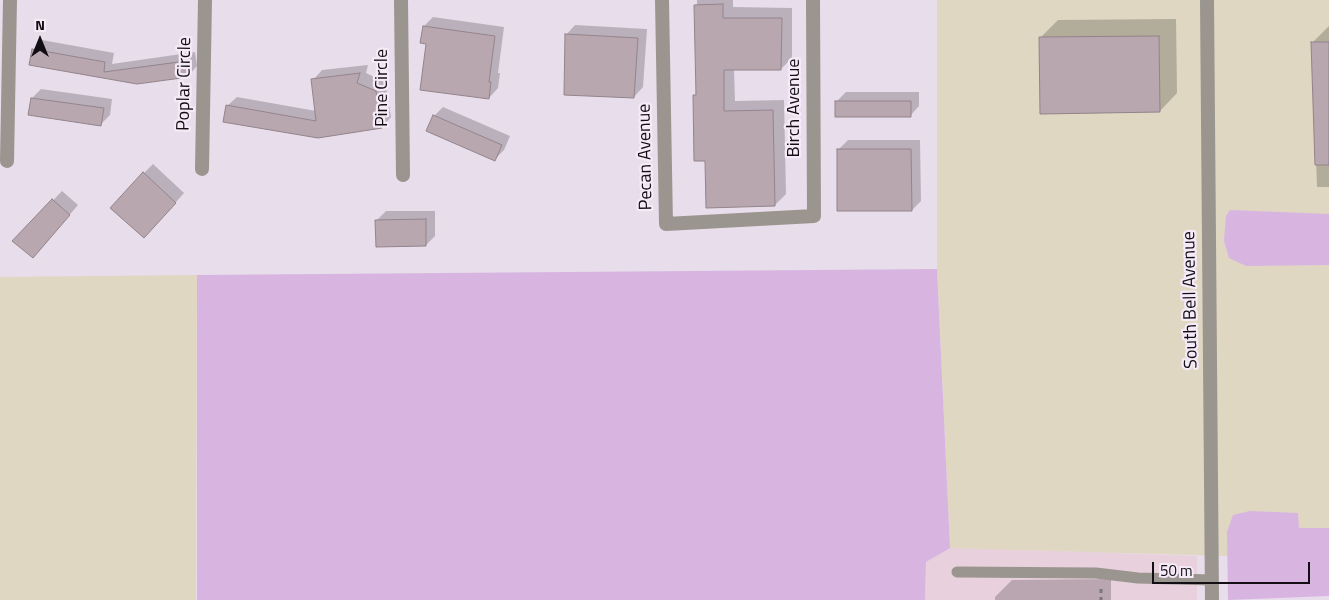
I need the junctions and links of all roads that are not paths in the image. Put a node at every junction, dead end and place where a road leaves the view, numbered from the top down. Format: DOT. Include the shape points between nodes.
graph roads {
  1 [pos="10,0"];
  2 [pos="205,0"];
  3 [pos="401,0"];
  4 [pos="662,0"];
  5 [pos="812,0"];
  6 [pos="1207,0"];
  7 [pos="7,161"];
  8 [pos="202,169"];
  9 [pos="403,175"];
  10 [pos="814,216"];
  11 [pos="957,572"];
  12 [pos="1212,580"];
  13 [pos="1212,600"];
  1 -- 7 [label="street"];
  2 -- 8 [label="street, Poplar Circle"];
  3 -- 9 [label="street, Pine Circle"];
  4 -- 10 [label="street, Pecan Avenue" via="666,224"];
  5 -- 10 [label="street, Birch Avenue"];
  6 -- 12 [label="street, South Bell Avenue"];
  11 -- 12 [label="lane" via="1096,573"];
  12 -- 13 [label="street, South Bell Avenue"];
}
